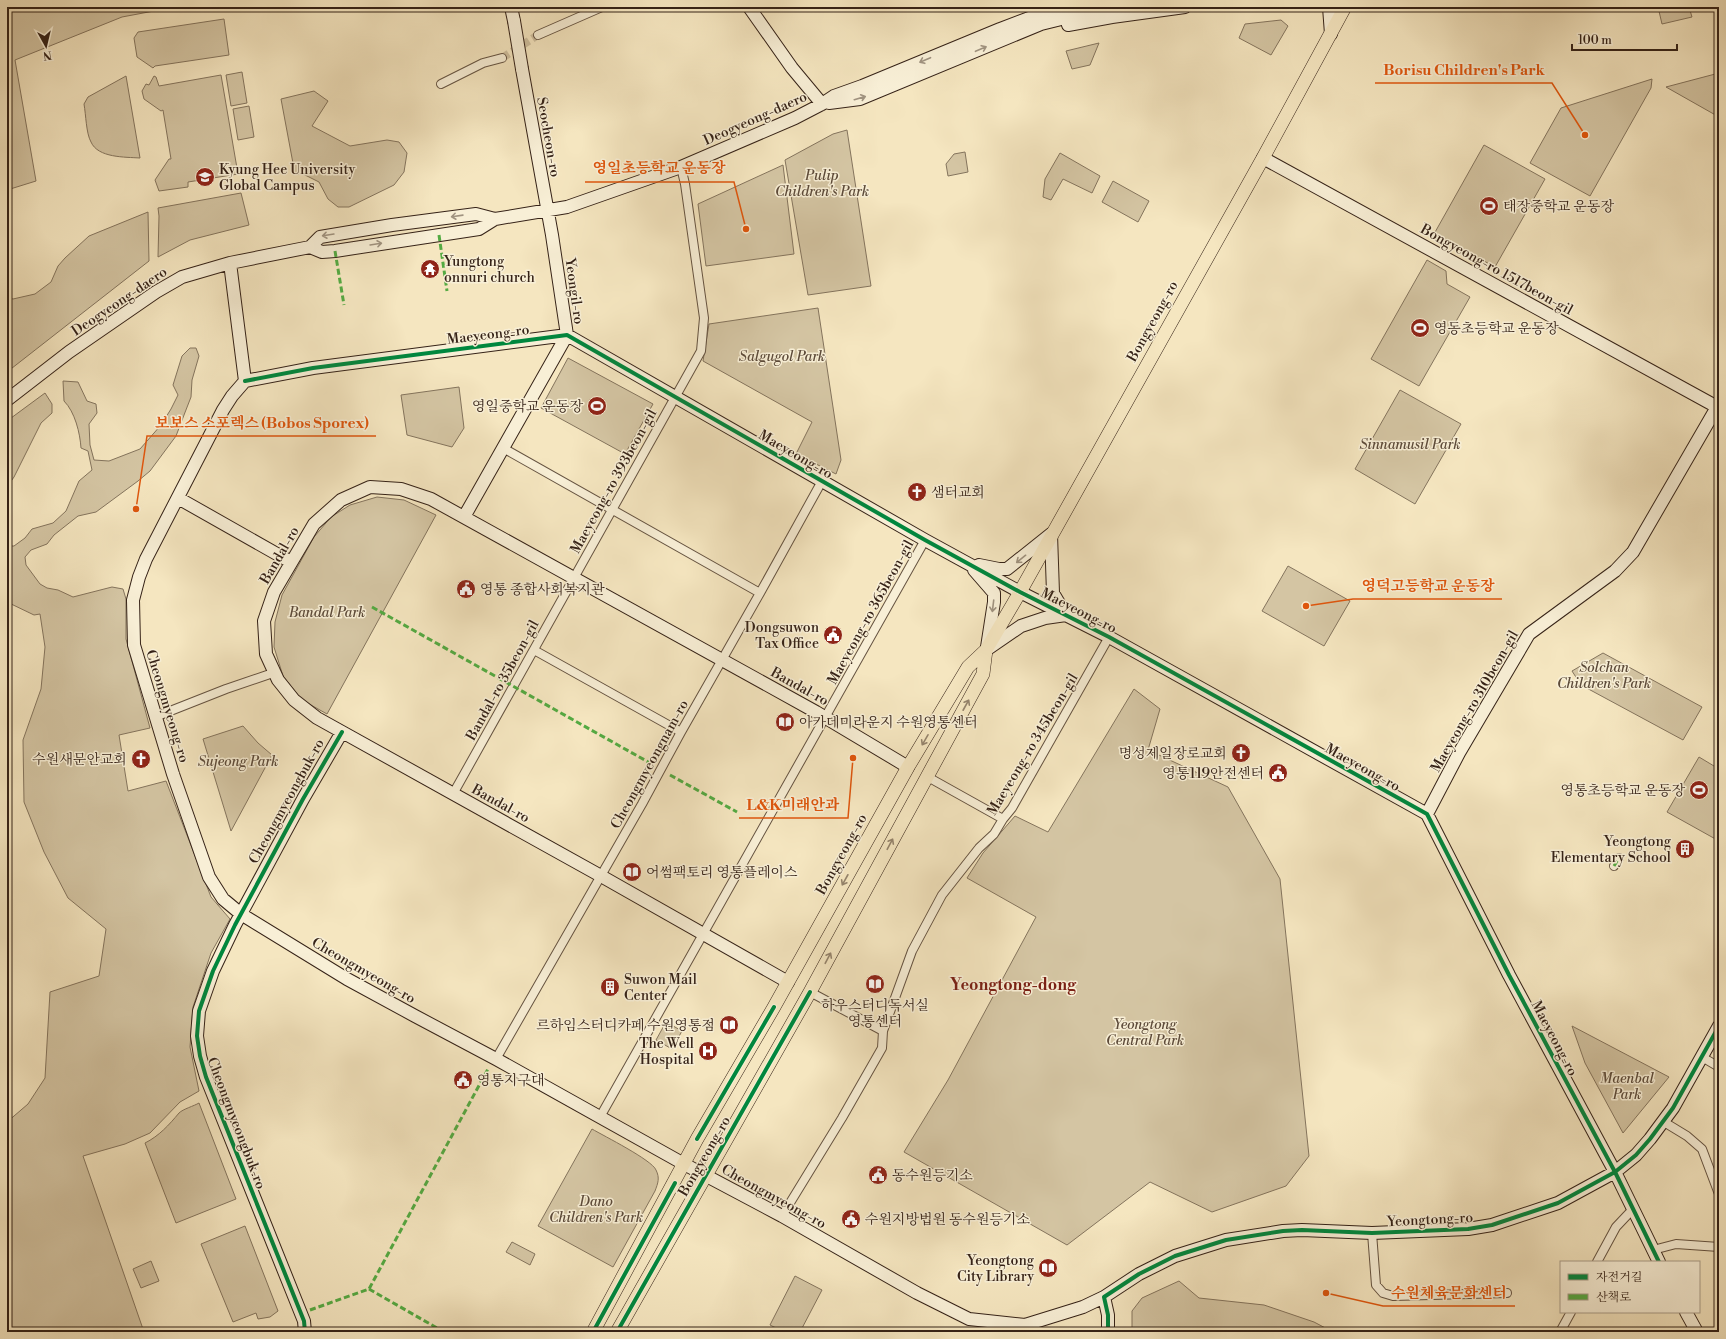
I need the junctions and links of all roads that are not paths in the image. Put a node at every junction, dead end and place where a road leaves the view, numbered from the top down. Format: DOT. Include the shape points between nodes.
graph roads {
  1 [pos="511,7"];
  2 [pos="602,7"];
  3 [pos="749,7"];
  4 [pos="1040,7"];
  5 [pos="1078,7"];
  6 [pos="1121,7"];
  7 [pos="1185,7"];
  8 [pos="1329,7"];
  9 [pos="1345,7"];
  10 [pos="1002,34"];
  11 [pos="1331,34"];
  12 [pos="538,35"];
  13 [pos="502,58"];
  14 [pos="442,84"];
  15 [pos="822,104"];
  16 [pos="1263,158"];
  17 [pos="681,166"];
  18 [pos="546,210"];
  19 [pos="494,219"];
  20 [pos="310,247"];
  21 [pos="230,263"];
  22 [pos="567,335"];
  23 [pos="245,381"];
  24 [pos="674,397"];
  25 [pos="7,400"];
  26 [pos="1718,406"];
  27 [pos="503,448"];
  28 [pos="822,481"];
  29 [pos="178,498"];
  30 [pos="612,509"];
  31 [pos="464,517"];
  32 [pos="1051,534"];
  33 [pos="925,540"];
  34 [pos="291,562"];
  35 [pos="967,563"];
  36 [pos="574,578"];
  37 [pos="1020,592"];
  38 [pos="760,593"];
  39 [pos="1066,616"];
  40 [pos="1109,638"];
  41 [pos="534,650"];
  42 [pos="986,650"];
  43 [pos="722,660"];
  44 [pos="273,673"];
  45 [pos="155,717"];
  46 [pos="825,717"];
  47 [pos="342,732"];
  48 [pos="680,732"];
  49 [pos="908,767"];
  50 [pos="926,776"];
  51 [pos="453,794"];
  52 [pos="1427,814"];
  53 [pos="1003,819"];
  54 [pos="1619,858"];
  55 [pos="1614,866"];
  56 [pos="601,876"];
  57 [pos="241,914"];
  58 [pos="704,934"];
  59 [pos="788,982"];
  60 [pos="810,992"];
  61 [pos="1719,1026"];
  62 [pos="883,1031"];
  63 [pos="1702,1057"];
  64 [pos="496,1059"];
  65 [pos="1719,1067"];
  66 [pos="600,1117"];
  67 [pos="1664,1122"];
  68 [pos="684,1164"];
  69 [pos="1615,1172"];
  70 [pos="706,1176"];
  71 [pos="1719,1194"];
  72 [pos="1633,1209"];
  73 [pos="782,1216"];
  74 [pos="1372,1233"];
  75 [pos="1719,1247"];
  76 [pos="1653,1250"];
  77 [pos="1598,1261"];
  78 [pos="1658,1261"];
  79 [pos="1507,1293"];
  80 [pos="1104,1297"];
  81 [pos="1570,1313"];
  82 [pos="1687,1313"];
  83 [pos="305,1332"];
  84 [pos="593,1332"];
  85 [pos="617,1332"];
  86 [pos="1108,1332"];
  87 [pos="1560,1332"];
  88 [pos="1697,1332"];
  1 -- 18 [label="street, Seocheon-ro, bridge"];
  2 -- 12 [label="street"];
  3 -- 15 [label="street" via="792,68"];
  4 -- 10 [label="street"];
  5 -- 10 [label="street, Deogyeong-daero" via="1037,15"];
  6 -- 10 [label="street, Deogyeong-daero" via="1098,10"];
  7 -- 10 [label="street"];
  8 -- 11 [label="street"];
  9 -- 11 [label="main road, Bongyeong-ro"];
  10 -- 15 [label="street, Deogyeong-daero" via="834,96"];
  11 -- 16 [label="main road, Bongyeong-ro"];
  13 -- 14 [label="street" via="483,63"];
  15 -- 17 [label="street, Deogyeong-daero"];
  16 -- 26 [label="street, Bongyeong-ro 1517beon-gil"];
  16 -- 32 [label="main road, Bongyeong-ro"];
  17 -- 18 [label="street, Deogyeong-daero" via="567,207"];
  17 -- 24 [label="street, Maeyeong-ro 393beon-gil" via="704,326 701,351"];
  18 -- 19 [label="street, Deogyeong-daero"];
  18 -- 22 [label="street, Yeongil-ro"];
  20 -- 19 [label="street, Deogyeong-daero, one-way" via="322,252 479,229"];
  19 -- 20 [label="street, Deogyeong-daero, one-way" via="476,214 392,225 320,236"];
  20 -- 21 [label="street, Deogyeong-daero"];
  21 -- 23 [label="street"];
  21 -- 25 [label="street, Deogyeong-daero" via="182,277 156,292 69,352"];
  22 -- 23 [label="street, Maeyeong-ro" via="313,368"];
  22 -- 24 [label="street, Maeyeong-ro"];
  22 -- 27 [label="street, Yeongil-ro"];
  23 -- 29 [label="street, Cheongmyeong-ro" via="223,410"];
  24 -- 28 [label="street, Maeyeong-ro"];
  24 -- 30 [label="street, Maeyeong-ro 393beon-gil"];
  26 -- 52 [label="street, Maeyeong-ro 310beon-gil" via="1633,552 1616,571 1529,634 1459,753"];
  27 -- 30 [label="street"];
  27 -- 31 [label="street, Yeongil-ro"];
  28 -- 33 [label="street, Maeyeong-ro"];
  28 -- 38 [label="street, Cheongmyeongnam-ro"];
  29 -- 34 [label="street"];
  29 -- 45 [label="street, Cheongmyeong-ro" via="146,559 133,600 134,645"];
  30 -- 36 [label="street, Maeyeong-ro 393beon-gil"];
  30 -- 38 [label="street"];
  31 -- 34 [label="street, Bandal-ro" via="431,499 402,489 370,488 341,500 314,524"];
  31 -- 36 [label="street, Bandal-ro"];
  32 -- 35 [label="street, one-way" via="1007,568"];
  32 -- 37 [label="main road, Bongyeong-ro"];
  32 -- 39 [label="street" via="1053,593"];
  33 -- 35 [label="street, Maeyeong-ro"];
  33 -- 46 [label="street, Maeyeong-ro 365beon-gil"];
  34 -- 44 [label="street, Bandal-ro" via="274,592 264,621 266,654"];
  35 -- 37 [label="street, Maeyeong-ro"];
  35 -- 42 [label="street, one-way" via="994,593"];
  36 -- 41 [label="street, Bandal-ro 35beon-gil"];
  36 -- 43 [label="street, Bandal-ro"];
  37 -- 39 [label="street, Maeyeong-ro"];
  37 -- 42 [label="main road, Bongyeong-ro"];
  38 -- 43 [label="street, Cheongmyeongnam-ro"];
  39 -- 40 [label="street, Maeyeong-ro"];
  39 -- 42 [label="street" via="1044,618 1021,626"];
  40 -- 52 [label="street, Maeyeong-ro"];
  40 -- 53 [label="street, Maeyeong-ro 345beon-gil" via="1012,808"];
  41 -- 48 [label="street"];
  41 -- 51 [label="street, Bandal-ro 35beon-gil"];
  42 -- 49 [label="main road, Bongyeong-ro, one-way" via="968,667"];
  50 -- 42 [label="main road, Bongyeong-ro, one-way" via="983,674"];
  43 -- 46 [label="street, Bandal-ro"];
  43 -- 48 [label="street, Cheongmyeongnam-ro"];
  44 -- 45 [label="street"];
  44 -- 47 [label="street, Bandal-ro" via="294,700 316,718"];
  45 -- 57 [label="street, Cheongmyeong-ro" via="210,877 223,899"];
  46 -- 49 [label="street, Bandal-ro"];
  46 -- 58 [label="street, Maeyeong-ro 365beon-gil"];
  47 -- 51 [label="street, Bandal-ro"];
  47 -- 57 [label="street, Cheongmyeongbuk-ro"];
  48 -- 56 [label="street, Cheongmyeongnam-ro"];
  49 -- 59 [label="main road, Bongyeong-ro, one-way"];
  50 -- 53 [label="street"];
  60 -- 50 [label="main road, Bongyeong-ro, one-way"];
  51 -- 56 [label="street, Bandal-ro"];
  52 -- 69 [label="street, Maeyeong-ro" via="1509,975"];
  53 -- 62 [label="street, Maeyeong-ro 345beon-gil" via="994,834 979,848 942,895 912,951"];
  54 -- 55 [label="street"];
  56 -- 58 [label="street, Bandal-ro"];
  56 -- 64 [label="street, Cheongmyeongnam-ro"];
  57 -- 64 [label="street, Cheongmyeong-ro" via="354,982"];
  57 -- 83 [label="street, Cheongmyeongbuk-ro" via="213,971 199,1011 197,1036 200,1056 212,1093 304,1321"];
  58 -- 59 [label="street, Bandal-ro"];
  58 -- 66 [label="street, Maeyeong-ro 365beon-gil"];
  59 -- 68 [label="main road, Bongyeong-ro"];
  60 -- 62 [label="street"];
  60 -- 70 [label="main road, Bongyeong-ro"];
  61 -- 63 [label="street, Yeongtong-ro"];
  62 -- 73 [label="street, Maeyeong-ro 345beon-gil" via="882,1048"];
  63 -- 65 [label="street"];
  63 -- 67 [label="street, Yeongtong-ro"];
  64 -- 66 [label="street, Cheongmyeong-ro"];
  66 -- 68 [label="street, Cheongmyeong-ro"];
  67 -- 69 [label="street, Yeongtong-ro" via="1636,1154"];
  67 -- 71 [label="street" via="1702,1149"];
  68 -- 70 [label="street, Cheongmyeong-ro"];
  68 -- 84 [label="main road, Bongyeong-ro"];
  69 -- 72 [label="street, Maeyeong-ro"];
  69 -- 74 [label="street, Yeongtong-ro" via="1558,1203 1492,1225 1468,1229"];
  70 -- 73 [label="street, Cheongmyeong-ro"];
  70 -- 85 [label="main road, Bongyeong-ro"];
  72 -- 76 [label="street, Maeyeong-ro"];
  72 -- 77 [label="street" via="1616,1227"];
  73 -- 80 [label="street, Cheongmyeong-ro" via="917,1294 969,1319 1025,1325 1083,1307"];
  74 -- 79 [label="street" via="1376,1285 1383,1293 1393,1296"];
  74 -- 80 [label="street, Yeongtong-ro" via="1283,1230 1226,1240 1175,1256 1139,1274"];
  75 -- 76 [label="street" via="1673,1244"];
  76 -- 78 [label="street, Maeyeong-ro"];
  80 -- 86 [label="street"];
  81 -- 87 [label="street"];
  82 -- 88 [label="street"];
}
